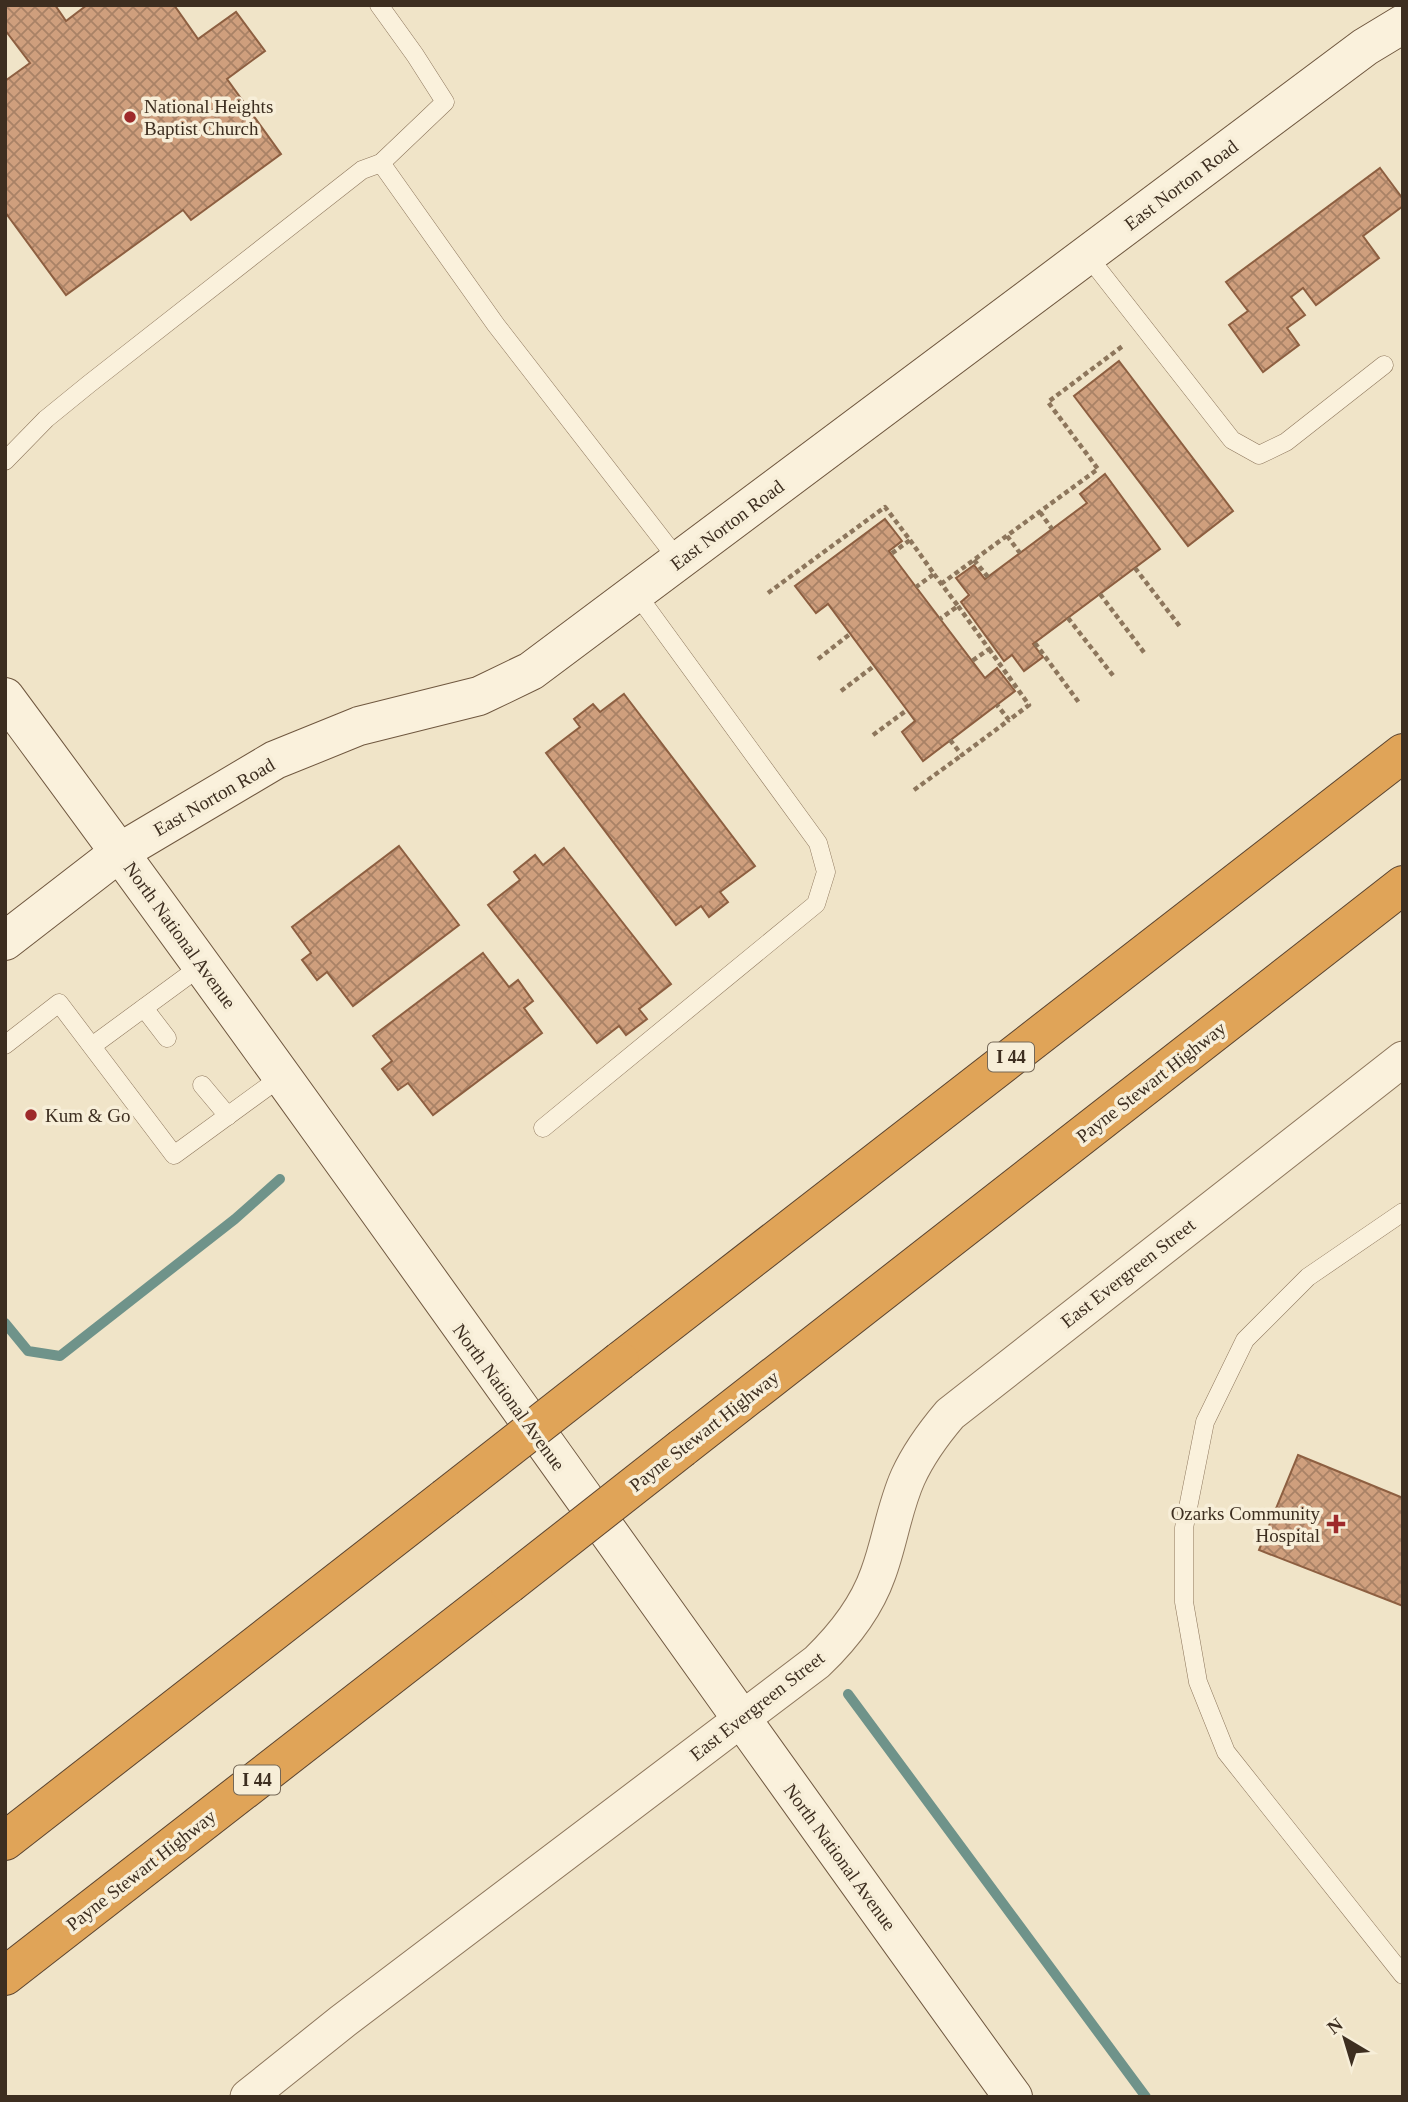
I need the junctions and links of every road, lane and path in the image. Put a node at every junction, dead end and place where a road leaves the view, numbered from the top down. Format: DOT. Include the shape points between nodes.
graph roads {
  1 [pos="379,5"];
  2 [pos="1403,24"];
  3 [pos="381,163"];
  4 [pos="1087,255"];
  5 [pos="1145,329"];
  6 [pos="1384,365"];
  7 [pos="5,461"];
  8 [pos="1040,512"];
  9 [pos="1052,529"];
  10 [pos="1007,536"];
  11 [pos="909,540"];
  12 [pos="1020,553"];
  13 [pos="891,554"];
  14 [pos="974,560"];
  15 [pos="679,561"];
  16 [pos="1135,568"];
  17 [pos="934,574"];
  18 [pos="988,577"];
  19 [pos="942,584"];
  20 [pos="916,587"];
  21 [pos="636,593"];
  22 [pos="768,593"];
  23 [pos="1100,594"];
  24 [pos="958,606"];
  25 [pos="1068,618"];
  26 [pos="940,619"];
  27 [pos="1181,628"];
  28 [pos="850,634"];
  29 [pos="1035,643"];
  30 [pos="989,649"];
  31 [pos="1146,654"];
  32 [pos="818,659"];
  33 [pos="972,661"];
  34 [pos="874,667"];
  35 [pos="1115,678"];
  36 [pos="841,691"];
  37 [pos="5,696"];
  38 [pos="1080,704"];
  39 [pos="997,705"];
  40 [pos="907,710"];
  41 [pos="1009,720"];
  42 [pos="873,735"];
  43 [pos="950,740"];
  44 [pos="1403,754"];
  45 [pos="962,755"];
  46 [pos="914,790"];
  47 [pos="120,852"];
  48 [pos="1403,885"];
  49 [pos="5,941"];
  50 [pos="201,966"];
  51 [pos="144,1008"];
  52 [pos="167,1038"];
  53 [pos="5,1045"];
  54 [pos="92,1046"];
  55 [pos="1403,1059"];
  56 [pos="281,1077"];
  57 [pos="202,1085"];
  58 [pos="228,1116"];
  59 [pos="544,1128"];
  60 [pos="1403,1212"];
  61 [pos="740,1719"];
  62 [pos="5,1841"];
  63 [pos="1403,1975"];
  64 [pos="5,1976"];
  65 [pos="248,2097"];
  66 [pos="1013,2097"];
  1 -- 3 [label="lane" via="445,102"];
  2 -- 4 [label="main road, East Norton Road" via="1365,47"];
  3 -- 7 [label="lane" via="362,170 89,384"];
  3 -- 15 [label="lane" via="496,325"];
  4 -- 5 [label="lane"];
  4 -- 15 [label="main road, East Norton Road"];
  5 -- 6 [label="lane" via="1232,440 1258,455 1286,442"];
  5 -- 8 [label="path" via="1048,402 1098,469"];
  8 -- 9 [label="path"];
  8 -- 10 [label="path"];
  10 -- 12 [label="path"];
  10 -- 14 [label="path"];
  11 -- 13 [label="path"];
  11 -- 17 [label="path"];
  11 -- 22 [label="path" via="885,507"];
  14 -- 18 [label="path"];
  14 -- 19 [label="path"];
  15 -- 21 [label="main road, East Norton Road"];
  16 -- 27 [label="path"];
  17 -- 19 [label="path"];
  17 -- 20 [label="path"];
  19 -- 24 [label="path"];
  21 -- 47 [label="main road, East Norton Road" via="506,685 317,741 275,760"];
  21 -- 59 [label="lane" via="818,843 826,872 816,904"];
  23 -- 31 [label="path"];
  24 -- 26 [label="path"];
  24 -- 30 [label="path"];
  25 -- 35 [label="path"];
  28 -- 32 [label="path"];
  29 -- 38 [label="path"];
  30 -- 33 [label="path"];
  30 -- 41 [label="path" via="1028,705"];
  34 -- 36 [label="path"];
  37 -- 47 [label="main road, North National Avenue"];
  39 -- 41 [label="path"];
  40 -- 42 [label="path"];
  41 -- 45 [label="path"];
  43 -- 45 [label="path"];
  44 -- 62 [label="highway, I 44, bridge"];
  45 -- 46 [label="path"];
  47 -- 49 [label="main road, East Norton Road"];
  47 -- 50 [label="main road, North National Avenue"];
  48 -- 64 [label="highway, Payne Stewart Highway / I 44, bridge"];
  50 -- 51 [label="lane"];
  50 -- 56 [label="main road, North National Avenue"];
  51 -- 52 [label="lane"];
  51 -- 54 [label="lane"];
  53 -- 54 [label="lane" via="59,1003"];
  54 -- 58 [label="lane" via="174,1155"];
  55 -- 61 [label="street, East Evergreen Street" via="950,1414 907,1479 878,1574 853,1622 817,1662"];
  56 -- 58 [label="lane"];
  56 -- 61 [label="main road, North National Avenue"];
  57 -- 58 [label="lane"];
  60 -- 63 [label="lane" via="1308,1277 1245,1340 1205,1422 1184,1528 1184,1602 1198,1682 1226,1752"];
  61 -- 65 [label="street, East Evergreen Street"];
  61 -- 66 [label="main road, North National Avenue"];
}
